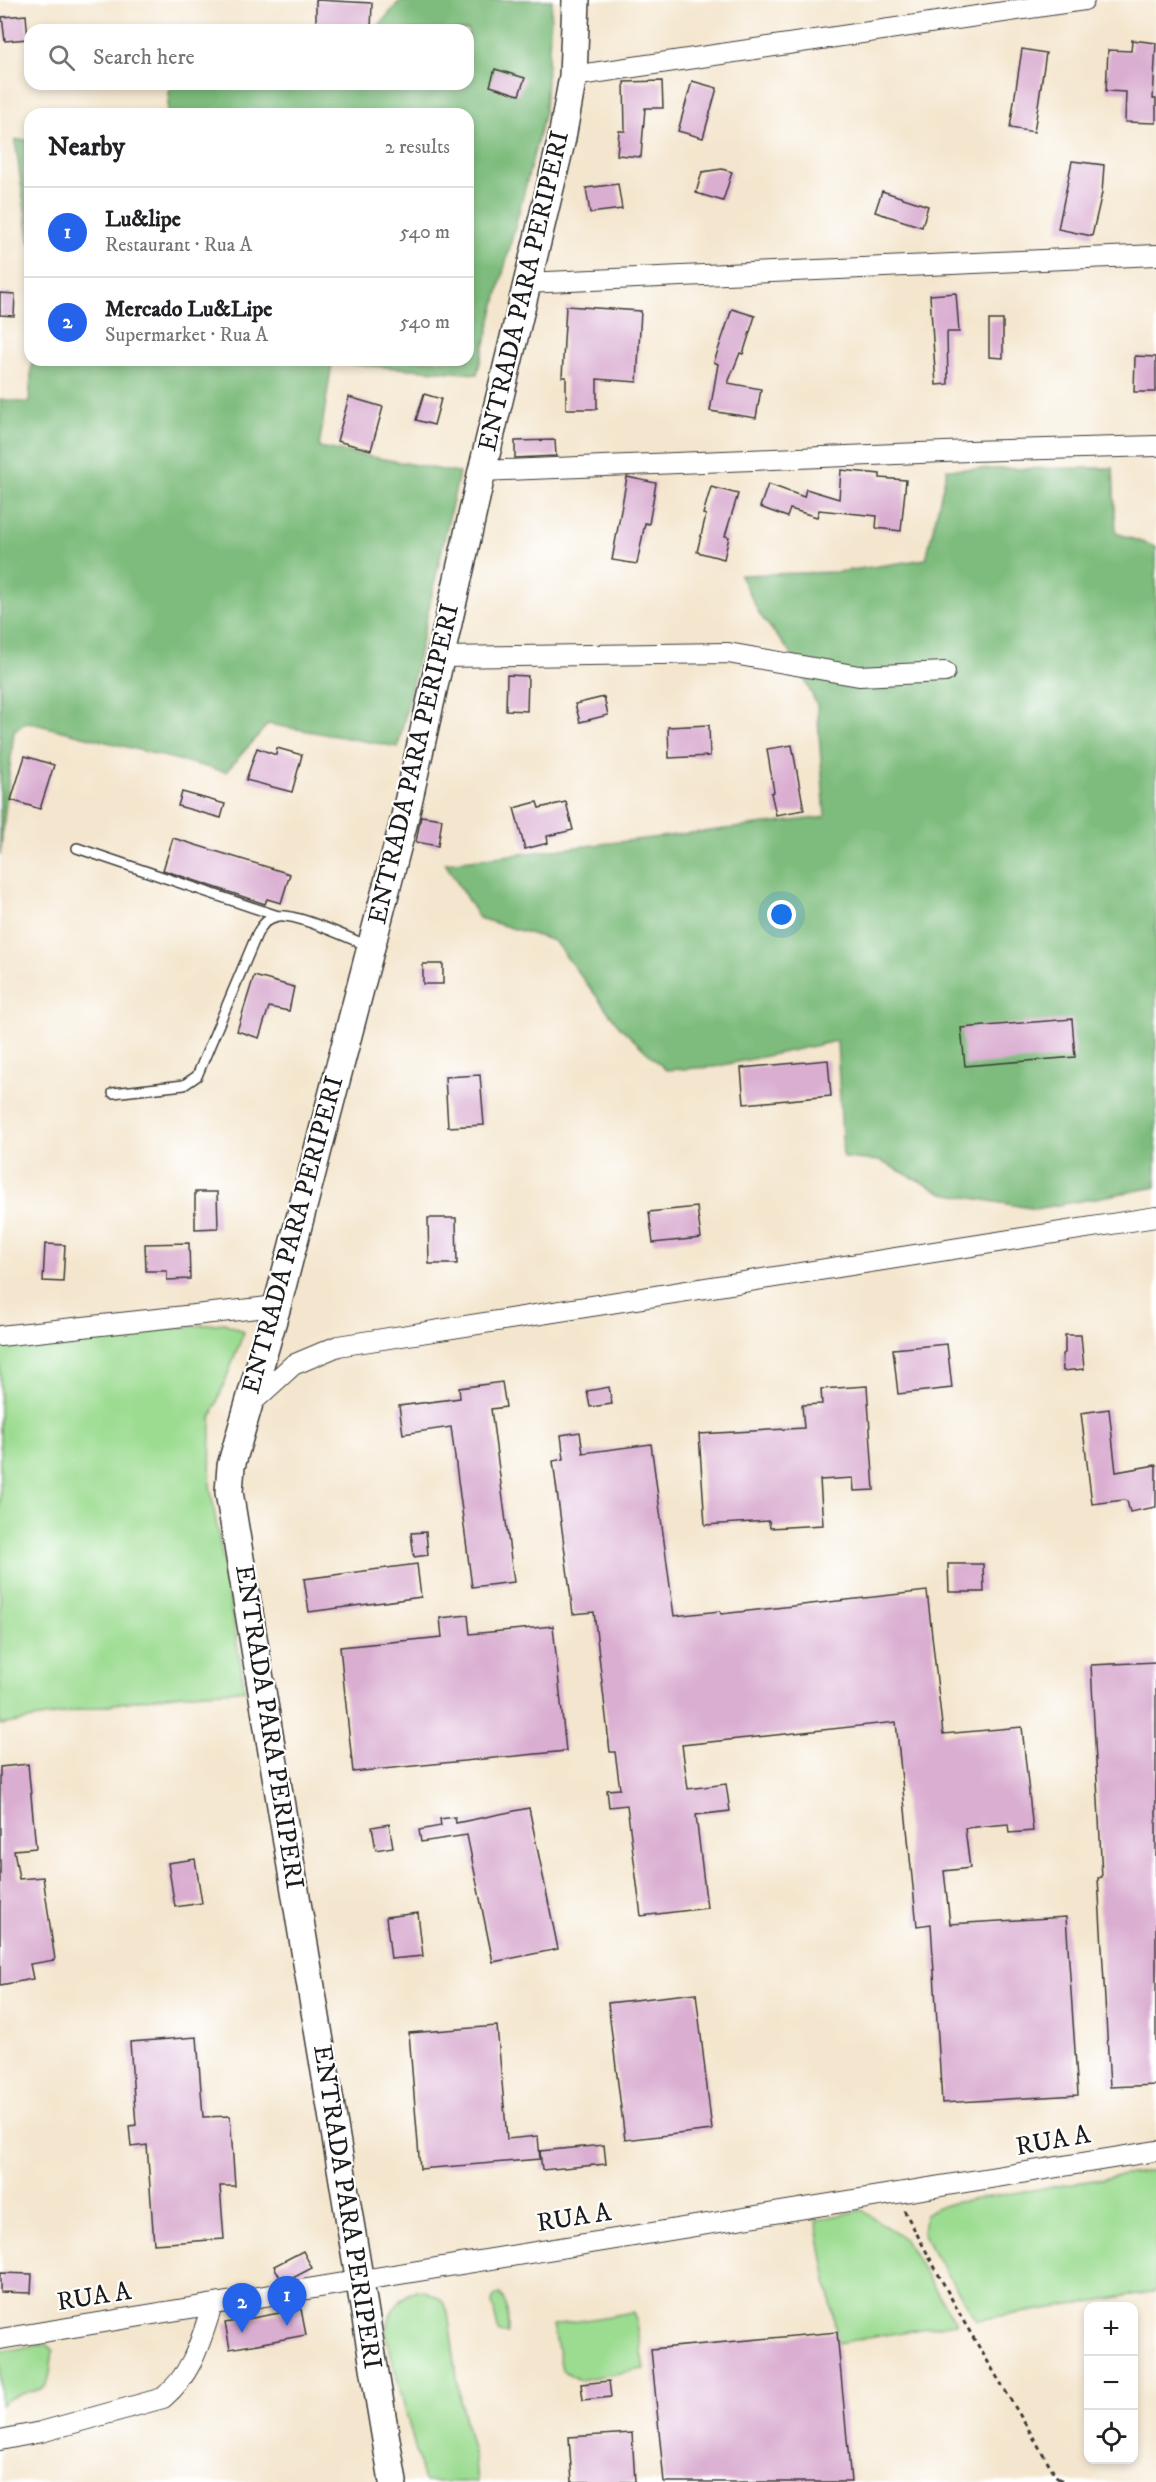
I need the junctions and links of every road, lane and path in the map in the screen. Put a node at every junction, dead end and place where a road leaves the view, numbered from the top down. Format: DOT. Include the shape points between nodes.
graph roads {
  1 [pos="576,0"];
  2 [pos="1084,0"];
  3 [pos="573,76"];
  4 [pos="1156,255"];
  5 [pos="525,283"];
  6 [pos="1156,446"];
  7 [pos="482,471"];
  8 [pos="440,657"];
  9 [pos="945,672"];
  10 [pos="77,848"];
  11 [pos="278,916"];
  12 [pos="370,947"];
  13 [pos="113,1093"];
  14 [pos="1156,1216"];
  15 [pos="277,1306"];
  16 [pos="0,1336"];
  17 [pos="246,1408"];
  18 [pos="1156,2151"];
  19 [pos="896,2195"];
  20 [pos="358,2280"];
  21 [pos="212,2306"];
  22 [pos="0,2339"];
  23 [pos="0,2440"];
  24 [pos="1057,2478"];
  25 [pos="393,2482"];
  26 [pos="1060,2482"];
  27 [pos="1065,2482"];
  1 -- 3 [label="main road, ENTRADA PARA PERIPERI"];
  2 -- 3 [label="street"];
  3 -- 5 [label="main road, ENTRADA PARA PERIPERI" via="562,138"];
  4 -- 5 [label="street"];
  5 -- 7 [label="main road, ENTRADA PARA PERIPERI"];
  6 -- 7 [label="street"];
  7 -- 8 [label="main road, ENTRADA PARA PERIPERI"];
  8 -- 9 [label="street" via="728,653 859,676"];
  8 -- 12 [label="main road, ENTRADA PARA PERIPERI" via="403,825"];
  10 -- 11 [label="lane"];
  11 -- 12 [label="lane" via="300,920"];
  11 -- 13 [label="lane" via="265,921 257,934 197,1076 184,1085"];
  12 -- 15 [label="main road, ENTRADA PARA PERIPERI"];
  14 -- 17 [label="street" via="338,1346 293,1365"];
  15 -- 16 [label="street"];
  15 -- 17 [label="main road, ENTRADA PARA PERIPERI"];
  17 -- 20 [label="main road, ENTRADA PARA PERIPERI" via="231,1466 230,1492"];
  18 -- 19 [label="street, RUA A"];
  19 -- 20 [label="street, RUA A"];
  19 -- 24 [label="path" via="964,2322"];
  20 -- 21 [label="street, RUA A"];
  20 -- 25 [label="main road, ENTRADA PARA PERIPERI"];
  21 -- 22 [label="street, RUA A"];
  21 -- 23 [label="street" via="187,2373 163,2398"];
  24 -- 26 [label="path"];
  24 -- 27 [label="path"];
}
